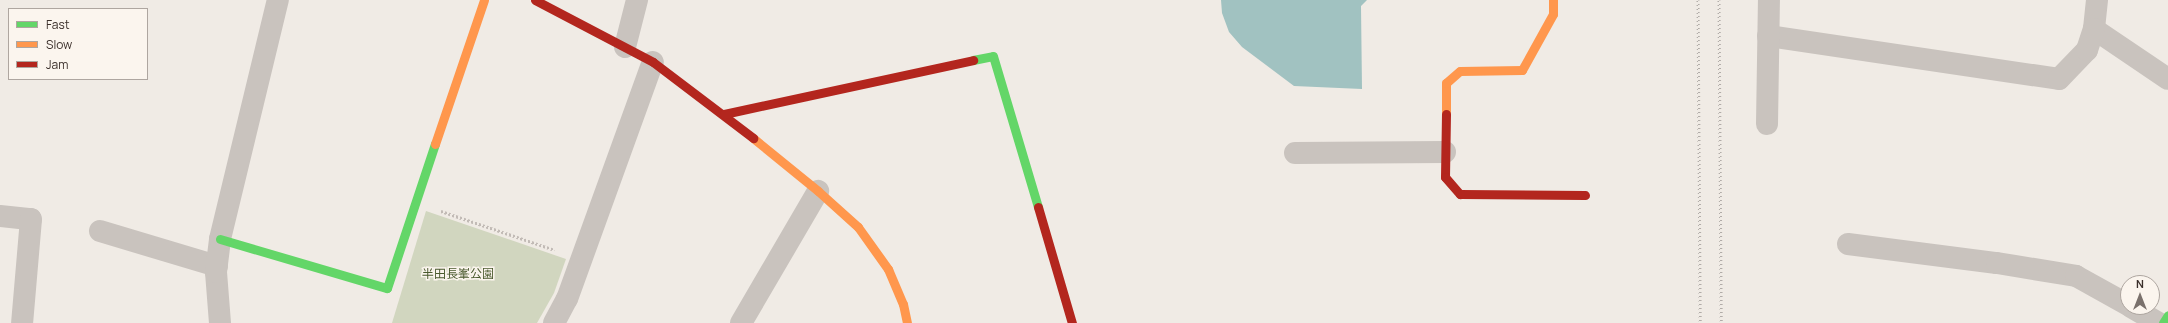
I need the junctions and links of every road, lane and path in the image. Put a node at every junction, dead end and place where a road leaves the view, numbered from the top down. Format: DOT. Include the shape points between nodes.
graph roads {
  1 [pos="278,0"];
  2 [pos="484,0"];
  3 [pos="534,0"];
  4 [pos="637,0"];
  5 [pos="1553,0"];
  6 [pos="1769,0"];
  7 [pos="2097,0"];
  8 [pos="2094,29"];
  9 [pos="1768,36"];
  10 [pos="625,47"];
  11 [pos="653,62"];
  12 [pos="2168,78"];
  13 [pos="724,114"];
  14 [pos="1767,124"];
  15 [pos="1445,152"];
  16 [pos="1295,153"];
  17 [pos="818,191"];
  18 [pos="1585,195"];
  19 [pos="416,203"];
  20 [pos="0,216"];
  21 [pos="100,232"];
  22 [pos="220,239"];
  23 [pos="1848,244"];
  24 [pos="582,259"];
  25 [pos="217,266"];
  26 [pos="2120,301"];
  27 [pos="2145,315"];
  28 [pos="2168,315"];
  29 [pos="22,323"];
  30 [pos="220,323"];
  31 [pos="554,323"];
  32 [pos="741,323"];
  33 [pos="907,323"];
  34 [pos="1072,323"];
  35 [pos="2159,323"];
  36 [pos="2163,323"];
  1 -- 22 [label="street"];
  2 -- 19 [label="street"];
  3 -- 10 [label="street"];
  4 -- 10 [label="street"];
  5 -- 15 [label="street" via="1553,14 1522,70 1460,71 1446,83"];
  6 -- 9 [label="street"];
  7 -- 8 [label="street"];
  8 -- 9 [label="street" via="2087,50 2059,79"];
  8 -- 12 [label="street"];
  9 -- 14 [label="street"];
  10 -- 11 [label="street"];
  11 -- 13 [label="street"];
  11 -- 24 [label="street"];
  13 -- 17 [label="street"];
  13 -- 34 [label="street" via="993,56"];
  15 -- 16 [label="street"];
  15 -- 18 [label="street" via="1445,177 1460,194"];
  17 -- 32 [label="street"];
  17 -- 33 [label="street" via="858,227 888,269 903,304"];
  19 -- 22 [label="street" via="386,288"];
  19 -- 24 [label="path"];
  20 -- 29 [label="street" via="31,218"];
  21 -- 25 [label="street"];
  22 -- 25 [label="street"];
  23 -- 26 [label="street" via="2076,276"];
  24 -- 31 [label="street" via="567,299"];
  25 -- 30 [label="street"];
  27 -- 35 [label="street"];
  28 -- 36 [label="street"];
}
